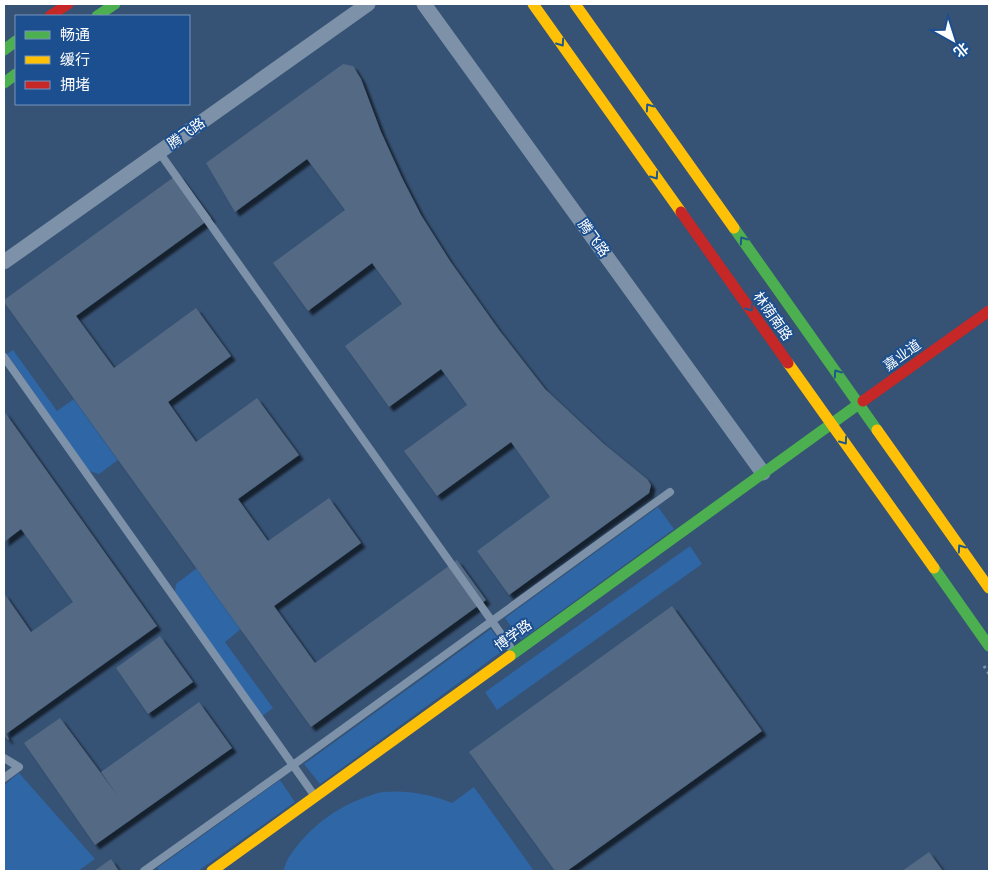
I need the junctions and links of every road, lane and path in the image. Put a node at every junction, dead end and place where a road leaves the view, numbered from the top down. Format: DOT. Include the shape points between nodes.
graph roads {
  1 [pos="68,4"];
  2 [pos="115,4"];
  3 [pos="368,4"];
  4 [pos="424,4"];
  5 [pos="533,4"];
  6 [pos="575,4"];
  7 [pos="52,15"];
  8 [pos="98,15"];
  9 [pos="15,42"];
  10 [pos="4,50"];
  11 [pos="15,75"];
  12 [pos="4,83"];
  13 [pos="159,152"];
  14 [pos="4,262"];
  15 [pos="989,311"];
  16 [pos="4,357"];
  17 [pos="859,404"];
  18 [pos="832,424"];
  19 [pos="763,473"];
  20 [pos="670,492"];
  21 [pos="989,588"];
  22 [pos="989,646"];
  23 [pos="514,653"];
  24 [pos="4,758"];
  25 [pos="293,765"];
  26 [pos="4,778"];
  27 [pos="315,797"];
  28 [pos="144,871"];
  29 [pos="212,871"];
  1 -- 7 [label="main road"];
  2 -- 8 [label="main road"];
  3 -- 13 [label="street, 腾飞路"];
  4 -- 19 [label="street, 腾飞路"];
  5 -- 18 [label="main road, 林荫南路, one-way"];
  17 -- 6 [label="main road, 林荫南路, one-way"];
  9 -- 10 [label="main road"];
  11 -- 12 [label="main road"];
  13 -- 14 [label="street, 腾飞路"];
  13 -- 23 [label="lane"];
  15 -- 17 [label="main road, 嘉业道"];
  16 -- 25 [label="lane"];
  17 -- 18 [label="main road, 嘉业道"];
  21 -- 17 [label="main road, 林荫南路, one-way"];
  18 -- 19 [label="main road, 博学路"];
  18 -- 22 [label="main road, 林荫南路, one-way"];
  19 -- 23 [label="main road, 博学路"];
  20 -- 25 [label="lane"];
  23 -- 27 [label="main road, 博学路"];
  24 -- 26 [label="lane" via="19,767"];
  25 -- 27 [label="lane"];
  25 -- 28 [label="lane"];
  27 -- 29 [label="main road, 博学路"];
}
